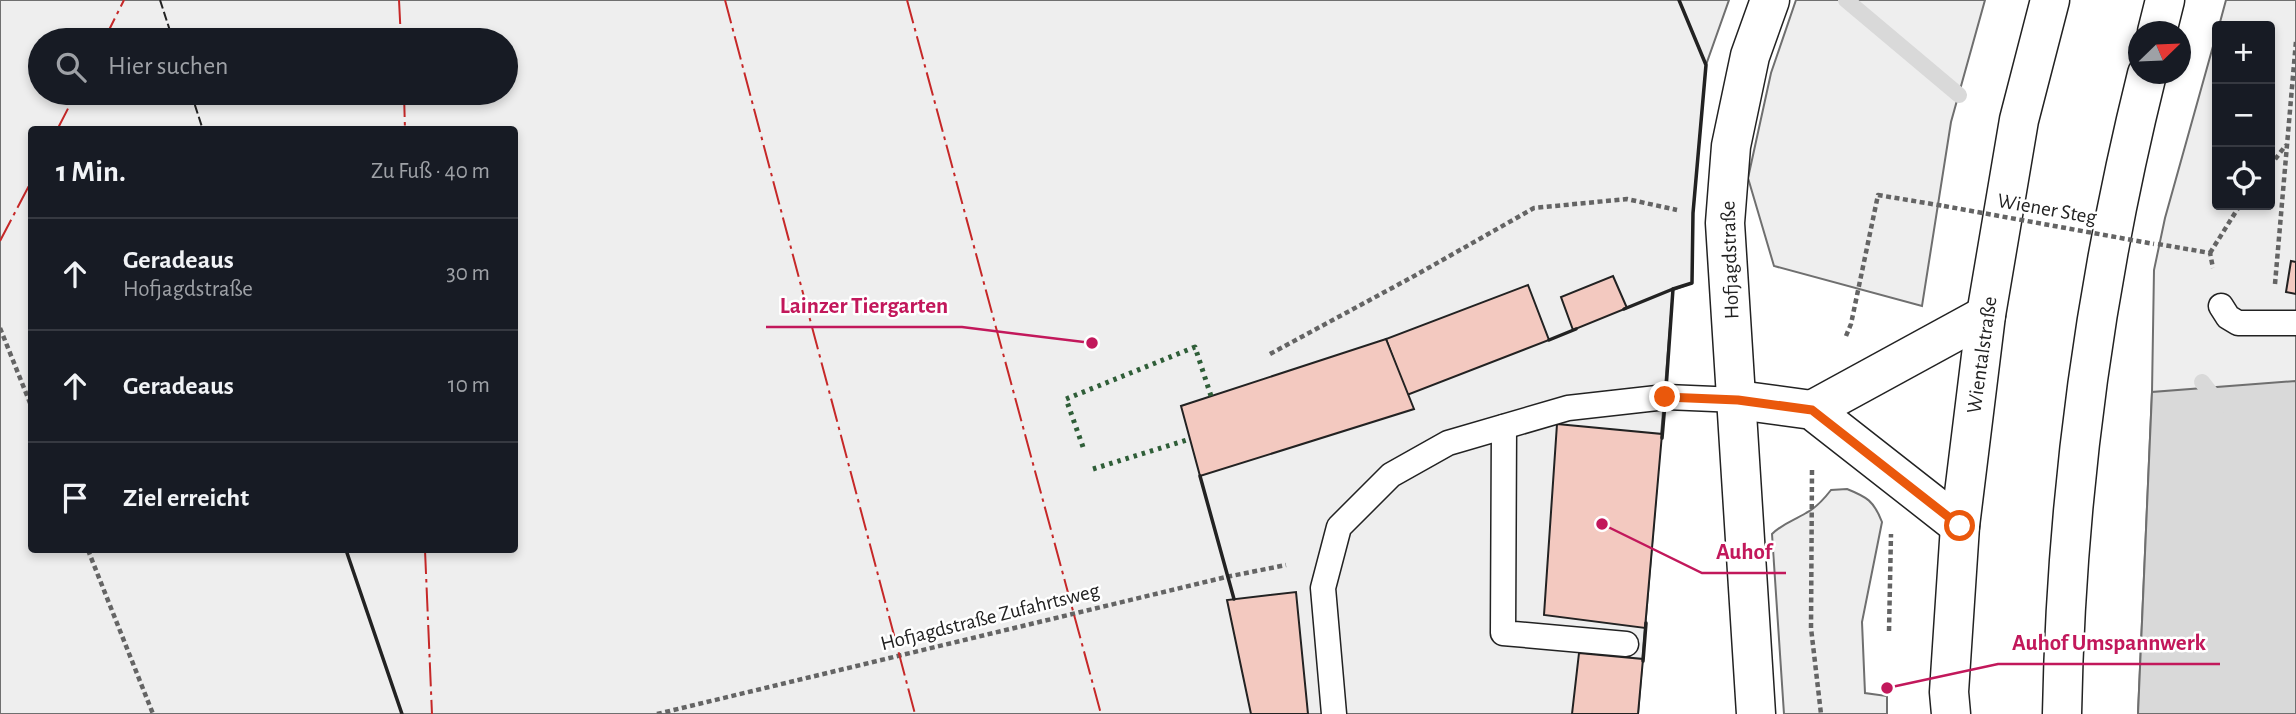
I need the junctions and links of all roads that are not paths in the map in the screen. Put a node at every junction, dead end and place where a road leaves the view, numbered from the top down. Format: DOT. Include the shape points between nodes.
graph roads {
  1 [pos="1770,0"];
  2 [pos="2050,0"];
  3 [pos="2165,0"];
  4 [pos="2160,21"];
  5 [pos="2144,84"];
  6 [pos="2221,306"];
  7 [pos="1986,315"];
  8 [pos="2284,323"];
  9 [pos="1738,400"];
  10 [pos="1812,410"];
  11 [pos="1504,427"];
  12 [pos="1960,526"];
  13 [pos="1626,644"];
  14 [pos="1334,714"];
  15 [pos="1756,714"];
  16 [pos="1951,714"];
  17 [pos="2062,714"];
  1 -- 9 [label="main road, Hofjagdstraße" via="1750,56 1731,146 1725,223"];
  2 -- 7 [label="main road, Wientalstraße" via="2019,120"];
  3 -- 4 [label="main road"];
  5 -- 17 [label="main road" via="2101,289 2076,475"];
  6 -- 8 [label="lane" via="2238,323"];
  7 -- 10 [label="main road"];
  7 -- 12 [label="main road, Wientalstraße"];
  9 -- 10 [label="main road"];
  9 -- 11 [label="lane" via="1665,397 1582,406"];
  9 -- 15 [label="main road, Hofjagdstraße"];
  10 -- 12 [label="main road"];
  11 -- 13 [label="lane" via="1503,634"];
  11 -- 14 [label="lane" via="1448,443 1391,475 1339,527 1322,588"];
  12 -- 16 [label="main road, Wientalstraße"];
}
